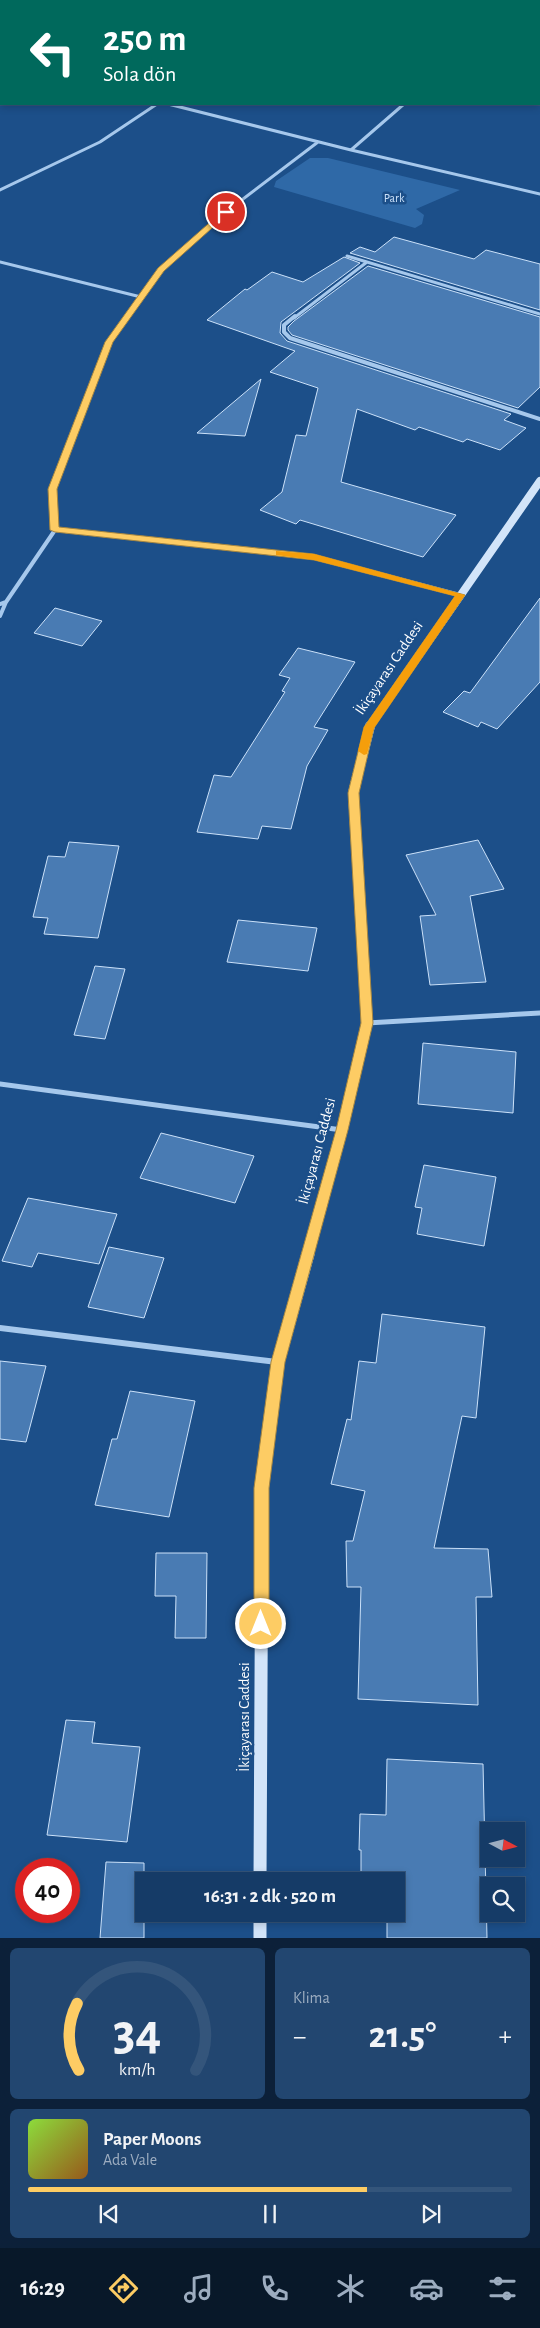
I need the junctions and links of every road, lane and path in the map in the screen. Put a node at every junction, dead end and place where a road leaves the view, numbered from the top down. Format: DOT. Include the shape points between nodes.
graph roads {
  1 [pos="156,105"];
  2 [pos="172,105"];
  3 [pos="403,105"];
  4 [pos="318,142"];
  5 [pos="351,150"];
  6 [pos="0,190"];
  7 [pos="540,194"];
  8 [pos="347,256"];
  9 [pos="0,262"];
  10 [pos="367,262"];
  11 [pos="141,297"];
  12 [pos="540,314"];
  13 [pos="540,419"];
  14 [pos="540,481"];
  15 [pos="55,530"];
  16 [pos="460,595"];
  17 [pos="6,602"];
  18 [pos="0,604"];
  19 [pos="0,616"];
  20 [pos="540,1013"];
  21 [pos="367,1023"];
  22 [pos="0,1084"];
  23 [pos="342,1130"];
  24 [pos="0,1328"];
  25 [pos="278,1362"];
  26 [pos="260,1872"];
  27 [pos="260,1922"];
  28 [pos="260,1938"];
  1 -- 6 [label="street" via="100,142"];
  2 -- 4 [label="street"];
  3 -- 5 [label="street"];
  4 -- 5 [label="street"];
  4 -- 11 [label="street" via="226,212 161,270"];
  5 -- 7 [label="street"];
  8 -- 10 [label="street"];
  9 -- 11 [label="street"];
  10 -- 12 [label="street"];
  10 -- 13 [label="street" via="284,325 284,332 290,338 353,360"];
  11 -- 15 [label="street" via="109,342 52,489"];
  14 -- 16 [label="street, İkiçayarası Caddesi"];
  15 -- 16 [label="street" via="314,557"];
  15 -- 17 [label="street"];
  16 -- 21 [label="street, İkiçayarası Caddesi" via="369,727 354,793"];
  17 -- 18 [label="street"];
  17 -- 19 [label="street"];
  20 -- 21 [label="street"];
  21 -- 23 [label="street, İkiçayarası Caddesi"];
  22 -- 23 [label="street"];
  23 -- 25 [label="street, İkiçayarası Caddesi"];
  24 -- 25 [label="street"];
  25 -- 26 [label="street, İkiçayarası Caddesi" via="262,1488"];
  27 -- 28 [label="street"];
}
